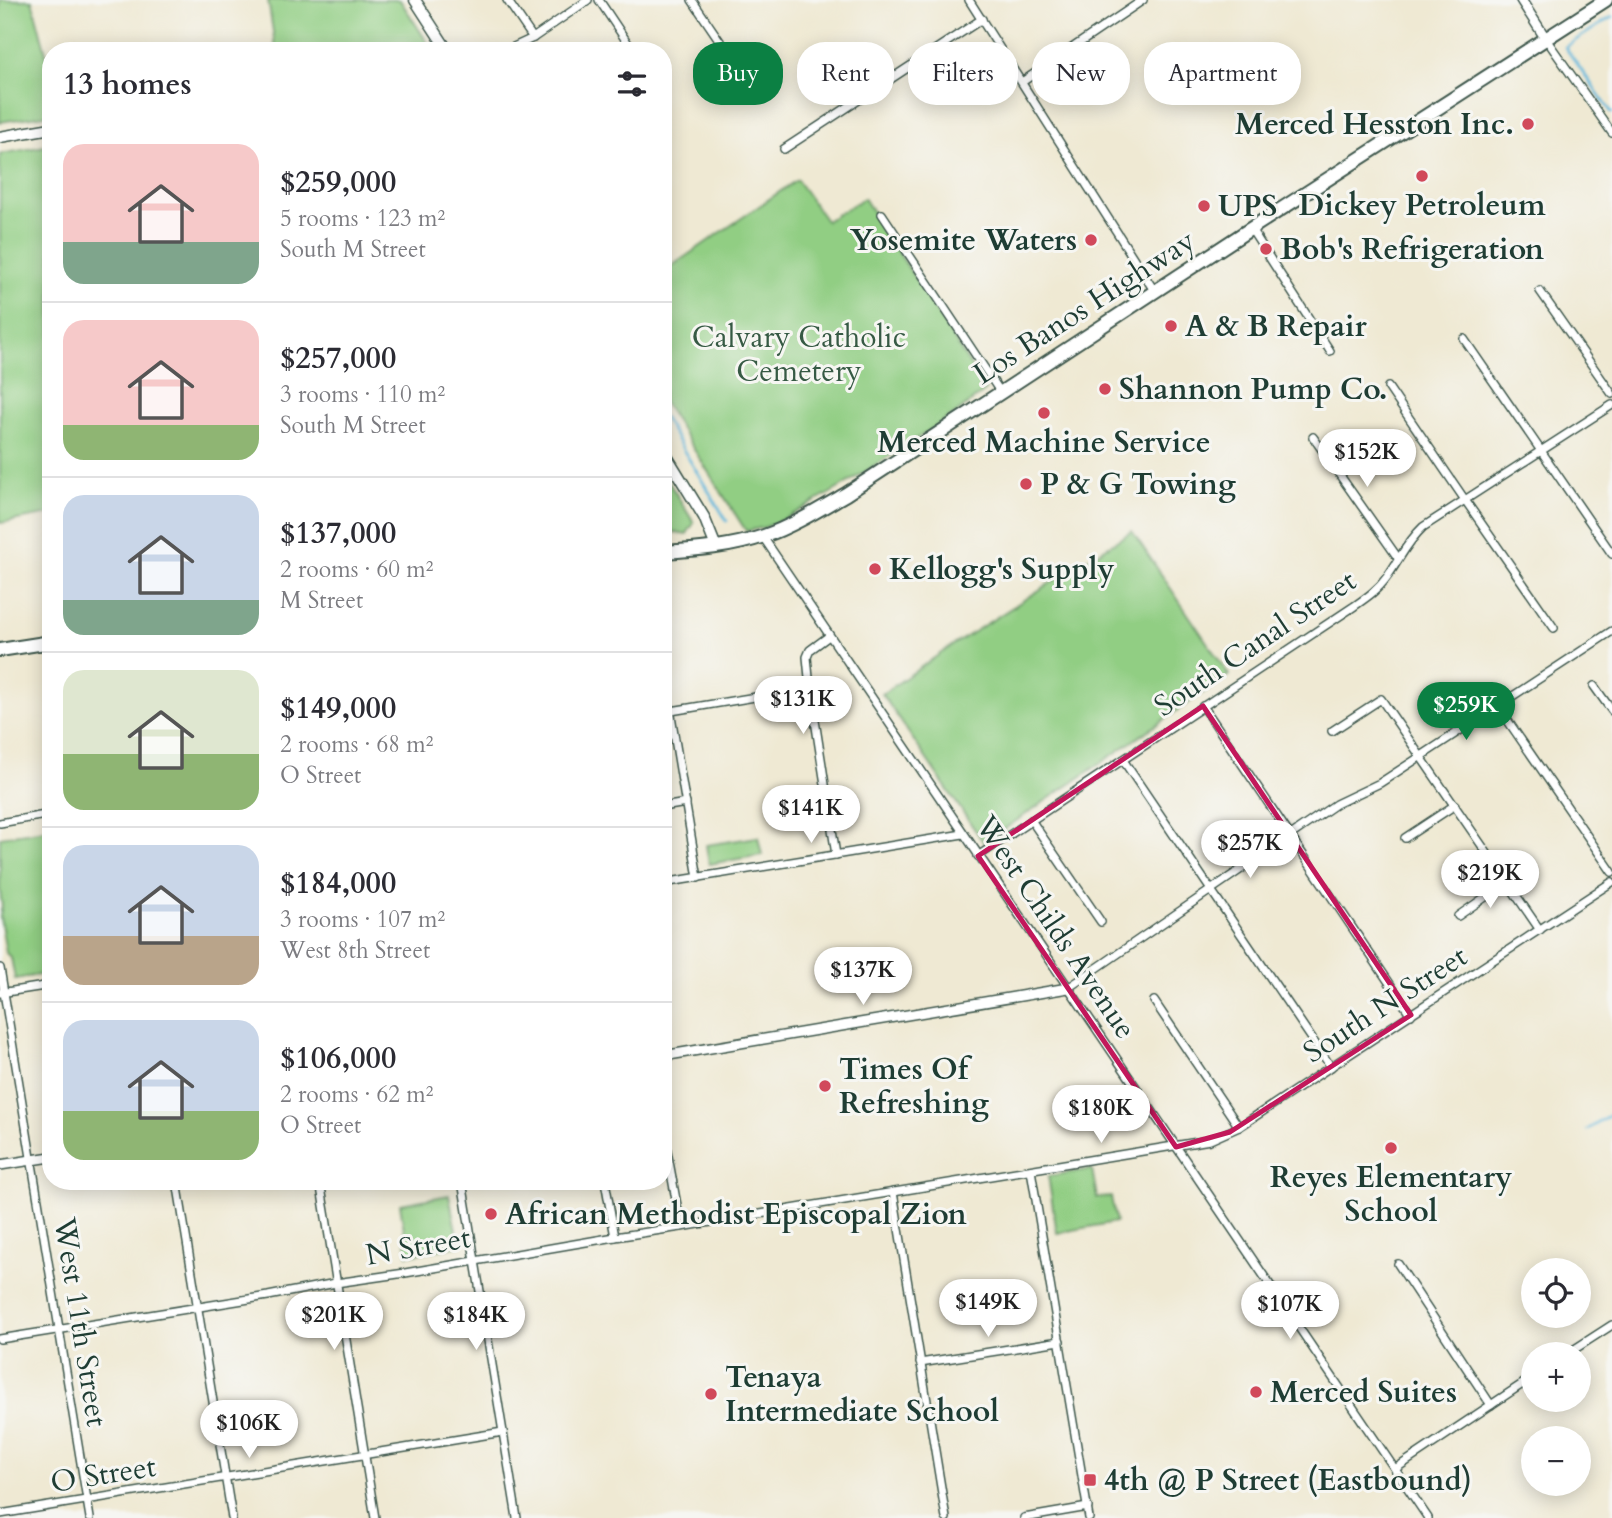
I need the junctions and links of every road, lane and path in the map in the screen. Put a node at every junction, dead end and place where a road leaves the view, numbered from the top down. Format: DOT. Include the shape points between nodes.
graph roads {
  1 [pos="415,0"];
  2 [pos="507,0"];
  3 [pos="588,0"];
  4 [pos="599,0"];
  5 [pos="692,0"];
  6 [pos="969,0"];
  7 [pos="1143,0"];
  8 [pos="1521,0"];
  9 [pos="1606,0"];
  10 [pos="982,19"];
  11 [pos="533,38"];
  12 [pos="1546,39"];
  13 [pos="442,42"];
  14 [pos="524,42"];
  15 [pos="627,42"];
  16 [pos="721,42"];
  17 [pos="1022,82"];
  18 [pos="42,130"];
  19 [pos="1612,133"];
  20 [pos="0,137"];
  21 [pos="784,149"];
  22 [pos="882,214"];
  23 [pos="1251,229"];
  24 [pos="1540,291"];
  25 [pos="1155,292"];
  26 [pos="1464,339"];
  27 [pos="1330,351"];
  28 [pos="1388,387"];
  29 [pos="1001,393"];
  30 [pos="1612,394"];
  31 [pos="1612,405"];
  32 [pos="1313,437"];
  33 [pos="1541,450"];
  34 [pos="672,465"];
  35 [pos="1465,500"];
  36 [pos="762,537"];
  37 [pos="716,547"];
  38 [pos="672,551"];
  39 [pos="1612,554"];
  40 [pos="1398,558"];
  41 [pos="1554,628"];
  42 [pos="1612,631"];
  43 [pos="829,636"];
  44 [pos="42,643"];
  45 [pos="0,650"];
  46 [pos="1594,686"];
  47 [pos="810,688"];
  48 [pos="1497,705"];
  49 [pos="1203,706"];
  50 [pos="672,711"];
  51 [pos="1612,711"];
  52 [pos="672,717"];
  53 [pos="1332,731"];
  54 [pos="1420,755"];
  55 [pos="1122,760"];
  56 [pos="686,803"];
  57 [pos="672,805"];
  58 [pos="1455,805"];
  59 [pos="42,816"];
  60 [pos="1031,820"];
  61 [pos="0,823"];
  62 [pos="963,834"];
  63 [pos="1290,835"];
  64 [pos="1405,838"];
  65 [pos="836,855"];
  66 [pos="978,856"];
  67 [pos="1612,872"];
  68 [pos="698,878"];
  69 [pos="1507,881"];
  70 [pos="672,882"];
  71 [pos="1612,883"];
  72 [pos="1212,890"];
  73 [pos="1458,916"];
  74 [pos="1101,922"];
  75 [pos="1540,930"];
  76 [pos="0,968"];
  77 [pos="42,986"];
  78 [pos="1068,988"];
  79 [pos="2,993"];
  80 [pos="1154,1001"];
  81 [pos="1411,1015"];
  82 [pos="672,1054"];
  83 [pos="1331,1067"];
  84 [pos="1239,1126"];
  85 [pos="1176,1147"];
  86 [pos="42,1158"];
  87 [pos="31,1160"];
  88 [pos="0,1165"];
  89 [pos="1031,1170"];
  90 [pos="672,1178"];
  91 [pos="179,1190"];
  92 [pos="321,1190"];
  93 [pos="464,1190"];
  94 [pos="607,1190"];
  95 [pos="893,1192"];
  96 [pos="681,1227"];
  97 [pos="615,1237"];
  98 [pos="475,1259"];
  99 [pos="1398,1264"];
  100 [pos="336,1283"];
  101 [pos="198,1306"];
  102 [pos="1612,1325"];
  103 [pos="59,1329"];
  104 [pos="0,1339"];
  105 [pos="1060,1341"];
  106 [pos="1586,1342"];
  107 [pos="920,1363"];
  108 [pos="1521,1385"];
  109 [pos="1491,1405"];
  110 [pos="503,1432"];
  111 [pos="365,1454"];
  112 [pos="1395,1469"];
  113 [pos="226,1477"];
  114 [pos="87,1500"];
  115 [pos="1088,1507"];
  116 [pos="0,1514"];
  117 [pos="90,1518"];
  118 [pos="232,1518"];
  119 [pos="375,1518"];
  120 [pos="517,1518"];
  121 [pos="946,1518"];
  122 [pos="1024,1518"];
  123 [pos="1089,1518"];
  124 [pos="1428,1518"];
  1 -- 13 [label="main road"];
  2 -- 11 [label="street"];
  3 -- 11 [label="street"];
  4 -- 15 [label="street"];
  5 -- 16 [label="street"];
  6 -- 10 [label="street"];
  7 -- 17 [label="street"];
  8 -- 12 [label="street"];
  9 -- 12 [label="highway, Los Banos Highway"];
  10 -- 17 [label="street"];
  10 -- 21 [label="street"];
  11 -- 14 [label="street"];
  12 -- 19 [label="street"];
  12 -- 23 [label="highway, Los Banos Highway"];
  17 -- 25 [label="street"];
  18 -- 20 [label="main road"];
  22 -- 29 [label="street"];
  23 -- 25 [label="highway, Los Banos Highway"];
  23 -- 27 [label="street"];
  24 -- 30 [label="street"];
  25 -- 29 [label="highway, Los Banos Highway"];
  26 -- 33 [label="street"];
  28 -- 35 [label="street"];
  29 -- 36 [label="highway, Los Banos Highway" via="846,494"];
  31 -- 33 [label="street, South Canal Street"];
  32 -- 40 [label="street"];
  33 -- 35 [label="street, South Canal Street"];
  33 -- 39 [label="street"];
  34 -- 37 [label="main road" via="704,517"];
  35 -- 40 [label="street, South Canal Street" via="1416,534"];
  35 -- 41 [label="street"];
  36 -- 37 [label="highway, Los Banos Highway"];
  36 -- 43 [label="street, West Childs Avenue"];
  37 -- 38 [label="highway, Los Banos Highway"];
  40 -- 49 [label="street, South Canal Street" via="1370,596"];
  42 -- 48 [label="street"];
  43 -- 47 [label="street" via="807,657"];
  43 -- 62 [label="street, West Childs Avenue"];
  44 -- 45 [label="highway"];
  46 -- 51 [label="street"];
  47 -- 50 [label="street"];
  47 -- 65 [label="street"];
  48 -- 54 [label="street"];
  48 -- 67 [label="street"];
  49 -- 55 [label="street, South Canal Street"];
  49 -- 63 [label="street"];
  52 -- 56 [label="street"];
  53 -- 54 [label="street" via="1381,699"];
  54 -- 58 [label="street"];
  54 -- 63 [label="street"];
  55 -- 60 [label="street, South Canal Street"];
  55 -- 72 [label="street"];
  56 -- 57 [label="street"];
  56 -- 68 [label="street"];
  58 -- 64 [label="street"];
  58 -- 69 [label="street"];
  59 -- 61 [label="street"];
  60 -- 66 [label="street, South Canal Street"];
  60 -- 74 [label="street"];
  62 -- 65 [label="street"];
  62 -- 66 [label="street, West Childs Avenue"];
  63 -- 72 [label="street"];
  63 -- 81 [label="street"];
  65 -- 68 [label="street"];
  66 -- 78 [label="street, West Childs Avenue"];
  68 -- 70 [label="street"];
  69 -- 73 [label="street"];
  69 -- 75 [label="street"];
  71 -- 75 [label="street, South N Street"];
  72 -- 78 [label="street"];
  72 -- 83 [label="street"];
  75 -- 81 [label="street, South N Street"];
  76 -- 79 [label="street, West 11th Street"];
  77 -- 79 [label="street"];
  78 -- 82 [label="street"];
  78 -- 85 [label="street, West Childs Avenue"];
  79 -- 87 [label="street, West 11th Street"];
  80 -- 84 [label="street"];
  81 -- 83 [label="street, South N Street"];
  83 -- 84 [label="street, South N Street"];
  84 -- 85 [label="street, South N Street" via="1210,1140"];
  85 -- 89 [label="street, N Street"];
  85 -- 112 [label="street, West Childs Avenue"];
  86 -- 87 [label="street"];
  87 -- 88 [label="street"];
  87 -- 103 [label="street, West 11th Street"];
  89 -- 95 [label="street, N Street"];
  89 -- 105 [label="street"];
  90 -- 96 [label="street"];
  91 -- 101 [label="street"];
  92 -- 100 [label="street"];
  93 -- 98 [label="street"];
  94 -- 97 [label="street"];
  95 -- 96 [label="street, N Street"];
  95 -- 107 [label="street"];
  96 -- 97 [label="street, N Street"];
  97 -- 98 [label="street, N Street"];
  98 -- 100 [label="street, N Street"];
  98 -- 110 [label="street"];
  99 -- 109 [label="street"];
  100 -- 101 [label="street, N Street"];
  100 -- 111 [label="street"];
  101 -- 103 [label="street, N Street"];
  101 -- 113 [label="street"];
  102 -- 106 [label="street"];
  103 -- 104 [label="street, N Street"];
  103 -- 114 [label="street, West 11th Street"];
  105 -- 107 [label="street"];
  105 -- 115 [label="street"];
  107 -- 121 [label="street"];
  108 -- 109 [label="street"];
  109 -- 112 [label="street"];
  110 -- 111 [label="street, O Street"];
  110 -- 120 [label="street"];
  111 -- 113 [label="street, O Street"];
  111 -- 119 [label="street"];
  112 -- 124 [label="street, West Childs Avenue"];
  113 -- 114 [label="street, O Street"];
  113 -- 118 [label="street"];
  114 -- 116 [label="street, O Street"];
  114 -- 117 [label="street, West 11th Street"];
  115 -- 122 [label="street"];
  115 -- 123 [label="street"];
}
